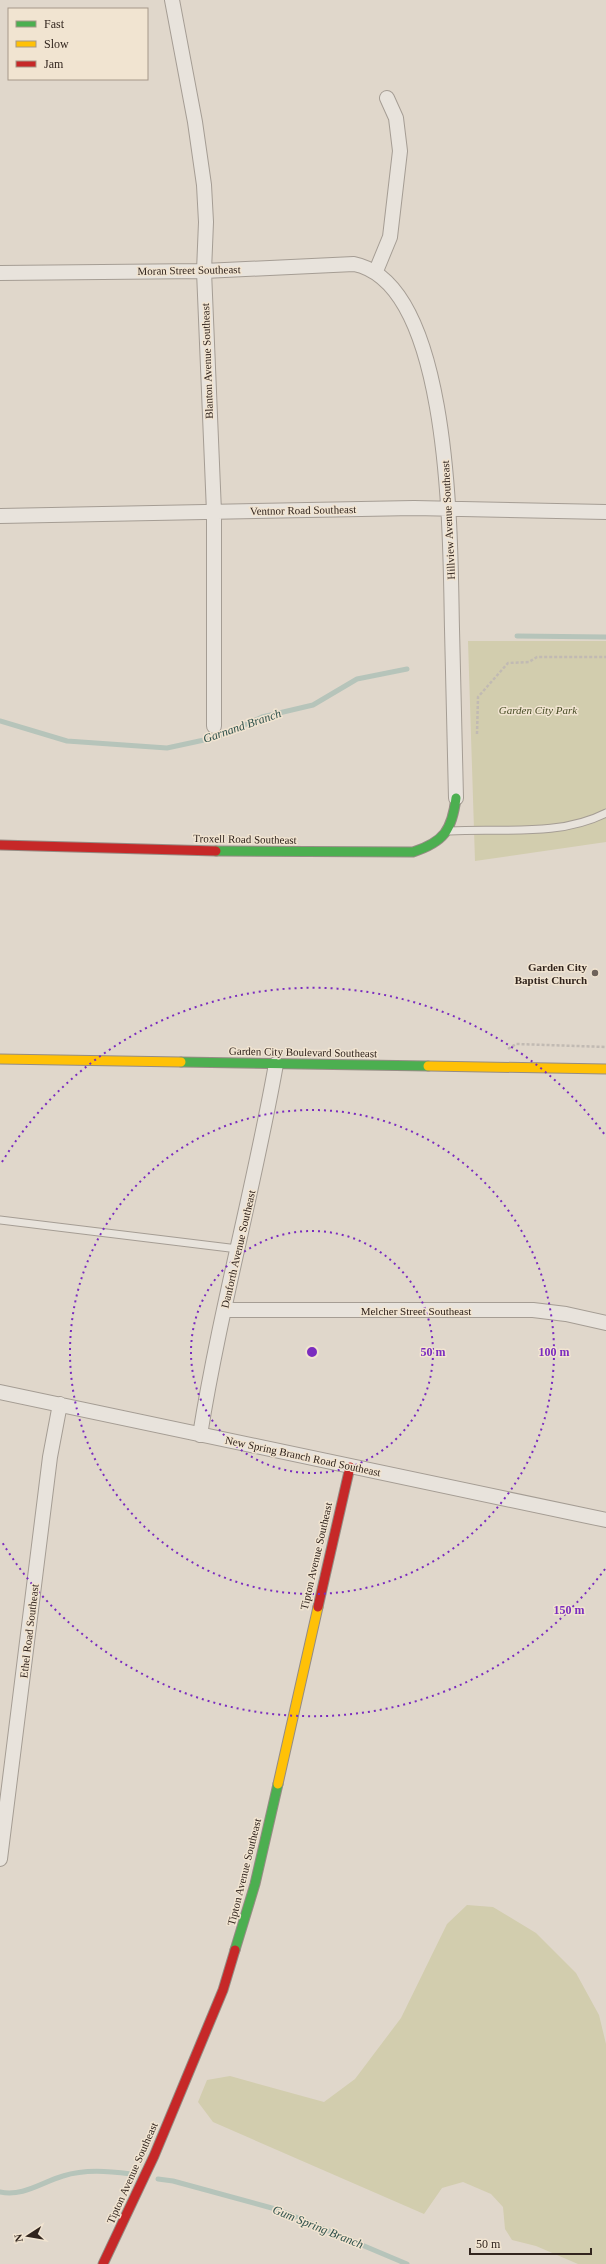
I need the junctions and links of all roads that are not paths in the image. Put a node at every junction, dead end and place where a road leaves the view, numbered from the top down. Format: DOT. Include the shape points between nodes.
graph roads {
  1 [pos="172,0"];
  2 [pos="387,98"];
  3 [pos="204,271"];
  4 [pos="376,271"];
  5 [pos="0,273"];
  6 [pos="450,508"];
  7 [pos="214,512"];
  8 [pos="606,512"];
  9 [pos="0,516"];
  10 [pos="214,726"];
  11 [pos="456,798"];
  12 [pos="606,813"];
  13 [pos="448,831"];
  14 [pos="0,845"];
  15 [pos="0,1059"];
  16 [pos="276,1064"];
  17 [pos="606,1068"];
  18 [pos="0,1220"];
  19 [pos="238,1249"];
  20 [pos="224,1310"];
  21 [pos="606,1322"];
  22 [pos="0,1392"];
  23 [pos="60,1404"];
  24 [pos="200,1435"];
  25 [pos="350,1467"];
  26 [pos="606,1520"];
  27 [pos="0,1859"];
  28 [pos="103,2264"];
  1 -- 3 [label="street, Blanton Avenue Southeast" via="204,185"];
  2 -- 4 [label="street" via="396,118 400,151 390,237"];
  3 -- 4 [label="street, Moran Street Southeast" via="354,264 367,266"];
  3 -- 5 [label="street, Moran Street Southeast"];
  3 -- 7 [label="street, Blanton Avenue Southeast"];
  4 -- 6 [label="street, Hillview Avenue Southeast" via="399,297 410,317 426,360 439,416"];
  6 -- 7 [label="street, Ventnor Road Southeast"];
  6 -- 8 [label="street, Ventnor Road Southeast"];
  6 -- 11 [label="street, Hillview Avenue Southeast"];
  7 -- 9 [label="street, Ventnor Road Southeast"];
  7 -- 10 [label="street, Blanton Avenue Southeast"];
  11 -- 13 [label="street, Troxell Road Southeast" via="454,818"];
  12 -- 13 [label="lane" via="593,820 559,828"];
  13 -- 14 [label="street, Troxell Road Southeast" via="433,845 413,852"];
  15 -- 16 [label="street, Garden City Boulevard Southeast"];
  16 -- 17 [label="street, Garden City Boulevard Southeast"];
  16 -- 19 [label="street, Danforth Avenue Southeast"];
  18 -- 19 [label="lane"];
  19 -- 20 [label="street, Danforth Avenue Southeast"];
  20 -- 21 [label="street, Melcher Street Southeast" via="534,1310"];
  20 -- 24 [label="street, Danforth Avenue Southeast"];
  22 -- 23 [label="street, New Spring Branch Road Southeast"];
  23 -- 24 [label="street, New Spring Branch Road Southeast"];
  23 -- 27 [label="street, Ethel Road Southeast" via="50,1457"];
  24 -- 25 [label="street, New Spring Branch Road Southeast"];
  25 -- 26 [label="street, New Spring Branch Road Southeast"];
  25 -- 28 [label="street, Tipton Avenue Southeast" via="255,1884 236,1951 223,1990 154,2156"];
}
